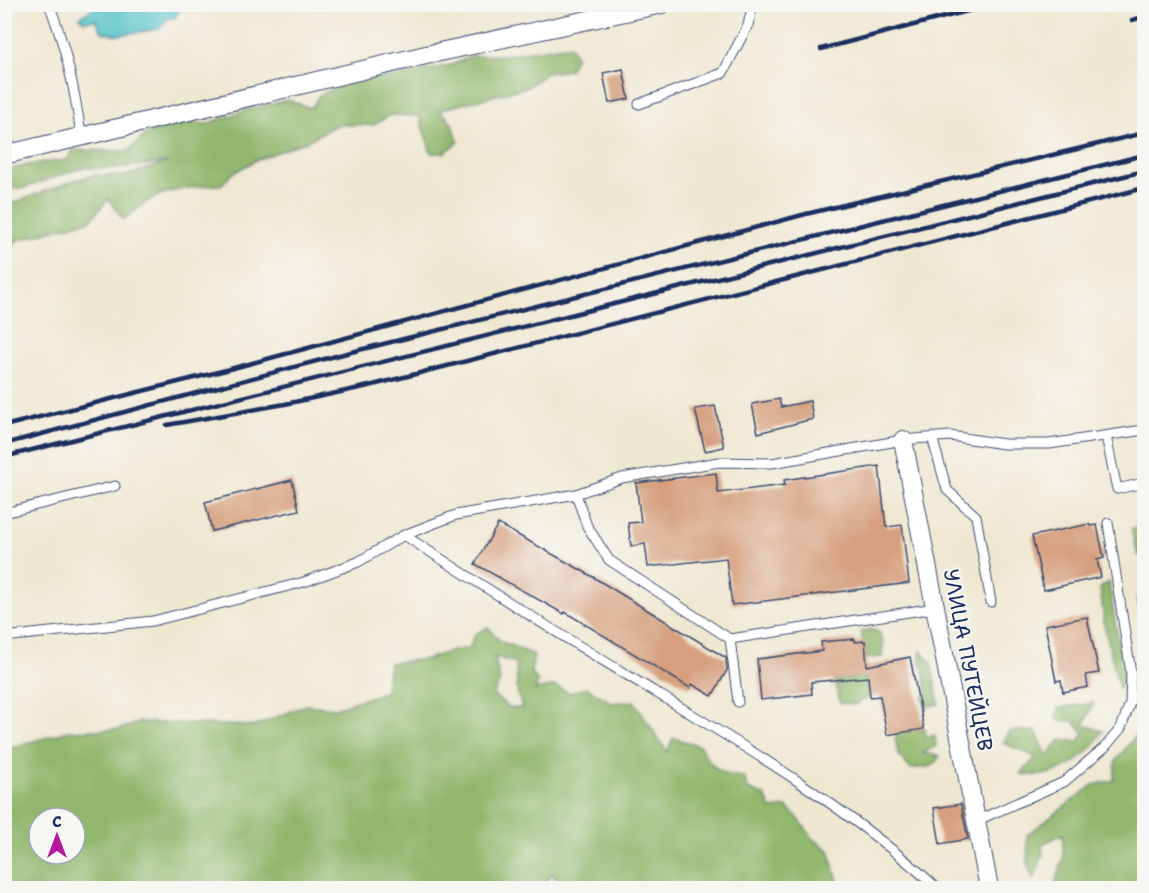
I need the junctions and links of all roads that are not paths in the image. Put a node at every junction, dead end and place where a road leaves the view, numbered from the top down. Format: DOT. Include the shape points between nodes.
graph roads {
  1 [pos="50,4"];
  2 [pos="662,4"];
  3 [pos="753,4"];
  4 [pos="639,104"];
  5 [pos="81,135"];
  6 [pos="4,155"];
  7 [pos="1144,430"];
  8 [pos="1106,436"];
  9 [pos="932,437"];
  10 [pos="903,440"];
  11 [pos="1144,483"];
  12 [pos="115,486"];
  13 [pos="576,494"];
  14 [pos="4,513"];
  15 [pos="1108,523"];
  16 [pos="404,535"];
  17 [pos="991,602"];
  18 [pos="935,608"];
  19 [pos="4,637"];
  20 [pos="730,639"];
  21 [pos="738,702"];
  22 [pos="976,821"];
  23 [pos="938,888"];
  24 [pos="989,888"];
  1 -- 5 [label="lane" via="75,87"];
  2 -- 5 [label="street"];
  3 -- 4 [label="lane" via="748,25 723,73"];
  5 -- 6 [label="street"];
  7 -- 8 [label="lane"];
  8 -- 9 [label="lane" via="1049,444"];
  8 -- 11 [label="lane" via="1117,489"];
  9 -- 10 [label="lane"];
  9 -- 17 [label="lane" via="947,490 976,516"];
  10 -- 13 [label="lane" via="772,464 720,462 622,478"];
  10 -- 18 [label="street, УЛИЦА ПУТЕЙЦЕВ"];
  12 -- 14 [label="lane"];
  13 -- 16 [label="lane" via="456,515"];
  13 -- 20 [label="lane" via="587,526 609,560"];
  15 -- 22 [label="lane" via="1131,673 1130,703 1121,728 1064,782"];
  16 -- 19 [label="lane" via="358,562 304,582 153,621"];
  16 -- 23 [label="lane" via="521,612 823,798"];
  18 -- 20 [label="lane"];
  18 -- 22 [label="street, УЛИЦА ПУТЕЙЦЕВ"];
  20 -- 21 [label="lane"];
  22 -- 24 [label="street, УЛИЦА ПУТЕЙЦЕВ"];
}
